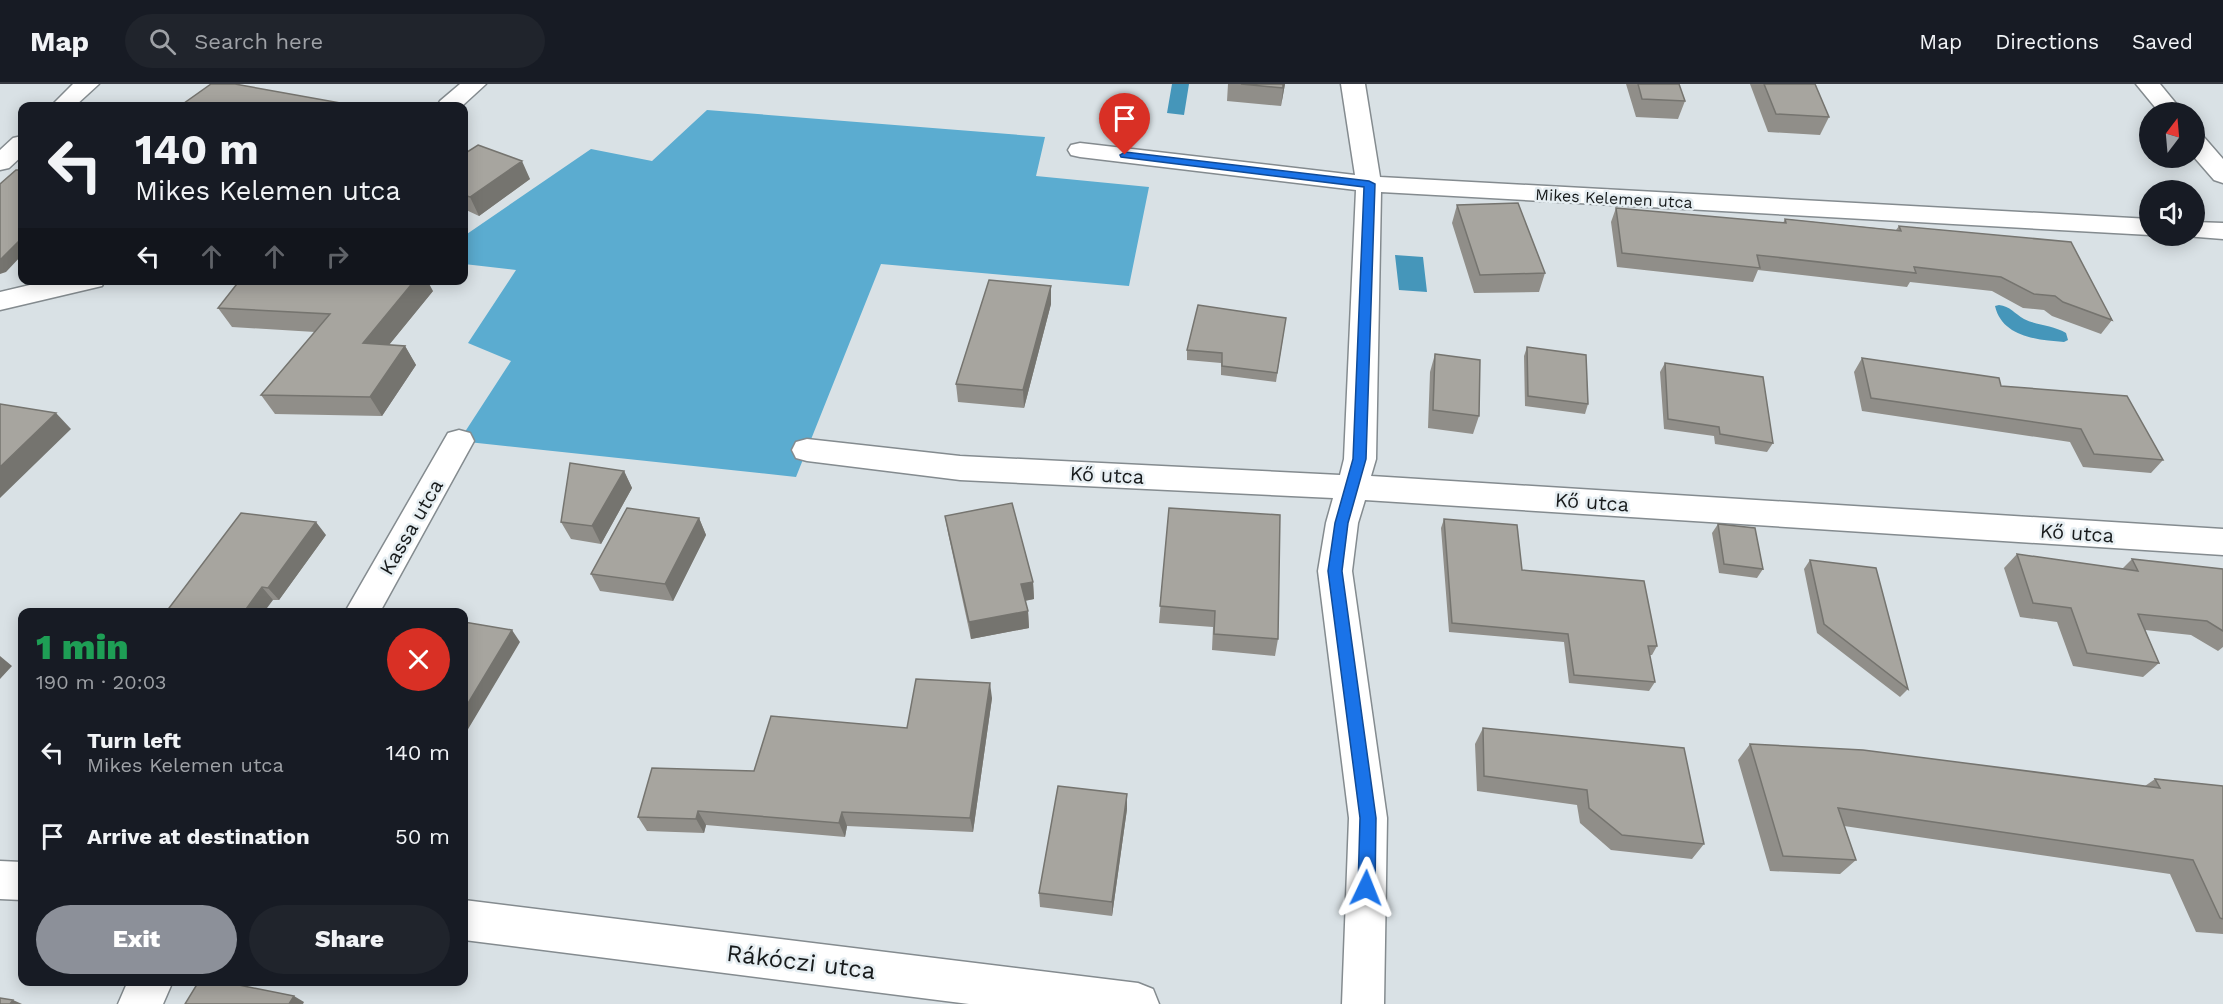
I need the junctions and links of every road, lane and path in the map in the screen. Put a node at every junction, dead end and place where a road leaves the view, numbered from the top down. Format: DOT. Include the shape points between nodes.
graph roads {
  1 [pos="87,84"];
  2 [pos="474,84"];
  3 [pos="1353,84"];
  4 [pos="2148,84"];
  5 [pos="67,102"];
  6 [pos="453,102"];
  7 [pos="2163,102"];
  8 [pos="18,146"];
  9 [pos="1080,150"];
  10 [pos="2205,154"];
  11 [pos="0,163"];
  12 [pos="2223,175"];
  13 [pos="1369,184"];
  14 [pos="2139,226"];
  15 [pos="2205,230"];
  16 [pos="2223,231"];
  17 [pos="70,285"];
  18 [pos="0,301"];
  19 [pos="459,441"];
  20 [pos="807,450"];
  21 [pos="1352,487"];
  22 [pos="2223,543"];
  23 [pos="364,608"];
  24 [pos="0,880"];
  25 [pos="18,880"];
  26 [pos="468,920"];
  27 [pos="149,986"];
  28 [pos="139,1004"];
  29 [pos="1138,1004"];
  30 [pos="1363,1004"];
  1 -- 5 [label="street"];
  2 -- 6 [label="street"];
  3 -- 13 [label="street"];
  4 -- 7 [label="street"];
  8 -- 11 [label="street"];
  9 -- 13 [label="street, Mikes Kelemen utca"];
  10 -- 12 [label="street"];
  13 -- 14 [label="street, Mikes Kelemen utca"];
  13 -- 21 [label="street" via="1360,459"];
  15 -- 16 [label="street"];
  17 -- 18 [label="street"];
  19 -- 23 [label="street, Kassa utca"];
  20 -- 21 [label="street, Kő utca" via="960,468"];
  21 -- 22 [label="street, Kő utca"];
  21 -- 30 [label="street" via="1341,523 1335,571 1368,818"];
  24 -- 25 [label="street"];
  26 -- 29 [label="street, Rákóczi utca"];
  27 -- 28 [label="street"];
}
